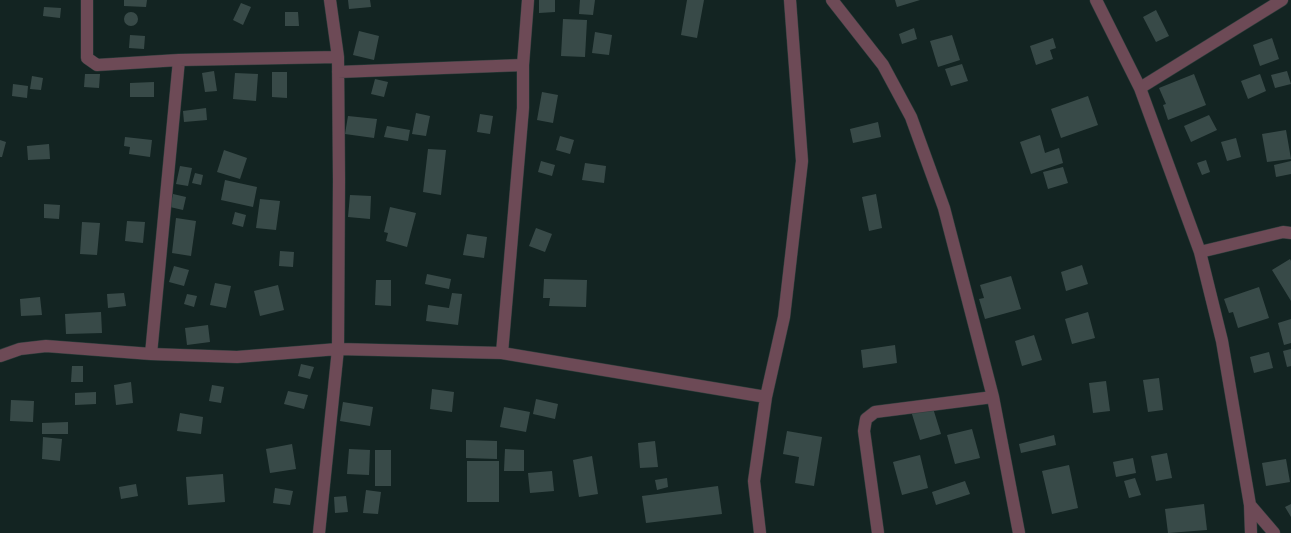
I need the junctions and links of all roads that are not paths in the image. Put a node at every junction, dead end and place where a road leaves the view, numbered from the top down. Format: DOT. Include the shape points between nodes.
graph roads {
  1 [pos="87,0"];
  2 [pos="330,0"];
  3 [pos="528,0"];
  4 [pos="790,0"];
  5 [pos="832,0"];
  6 [pos="1096,0"];
  7 [pos="1282,0"];
  8 [pos="338,57"];
  9 [pos="179,60"];
  10 [pos="523,65"];
  11 [pos="338,72"];
  12 [pos="1140,88"];
  13 [pos="1291,222"];
  14 [pos="1287,233"];
  15 [pos="1200,252"];
  16 [pos="338,349"];
  17 [pos="502,353"];
  18 [pos="151,354"];
  19 [pos="0,356"];
  20 [pos="766,397"];
  21 [pos="994,397"];
  22 [pos="1250,505"];
  23 [pos="319,533"];
  24 [pos="760,533"];
  25 [pos="878,533"];
  26 [pos="1019,533"];
  27 [pos="1251,533"];
  28 [pos="1274,533"];
  1 -- 9 [label="street" via="88,58 91,62 97,65"];
  2 -- 8 [label="street"];
  3 -- 10 [label="street"];
  4 -- 20 [label="street" via="802,161 784,318"];
  5 -- 21 [label="street" via="883,65 911,117 944,208"];
  6 -- 12 [label="street"];
  7 -- 12 [label="street"];
  8 -- 9 [label="street"];
  8 -- 11 [label="street"];
  9 -- 18 [label="street"];
  10 -- 11 [label="street"];
  10 -- 17 [label="street" via="523,108"];
  11 -- 16 [label="street"];
  12 -- 15 [label="street"];
  13 -- 14 [label="street"];
  14 -- 15 [label="street"];
  15 -- 22 [label="street" via="1222,341"];
  16 -- 17 [label="street"];
  16 -- 18 [label="street" via="237,357"];
  16 -- 23 [label="street"];
  17 -- 20 [label="street"];
  18 -- 19 [label="street" via="46,346 20,349"];
  20 -- 24 [label="street" via="754,481"];
  21 -- 25 [label="street" via="875,412 866,419 864,431"];
  21 -- 26 [label="street"];
  22 -- 27 [label="street"];
  22 -- 28 [label="street"];
}
